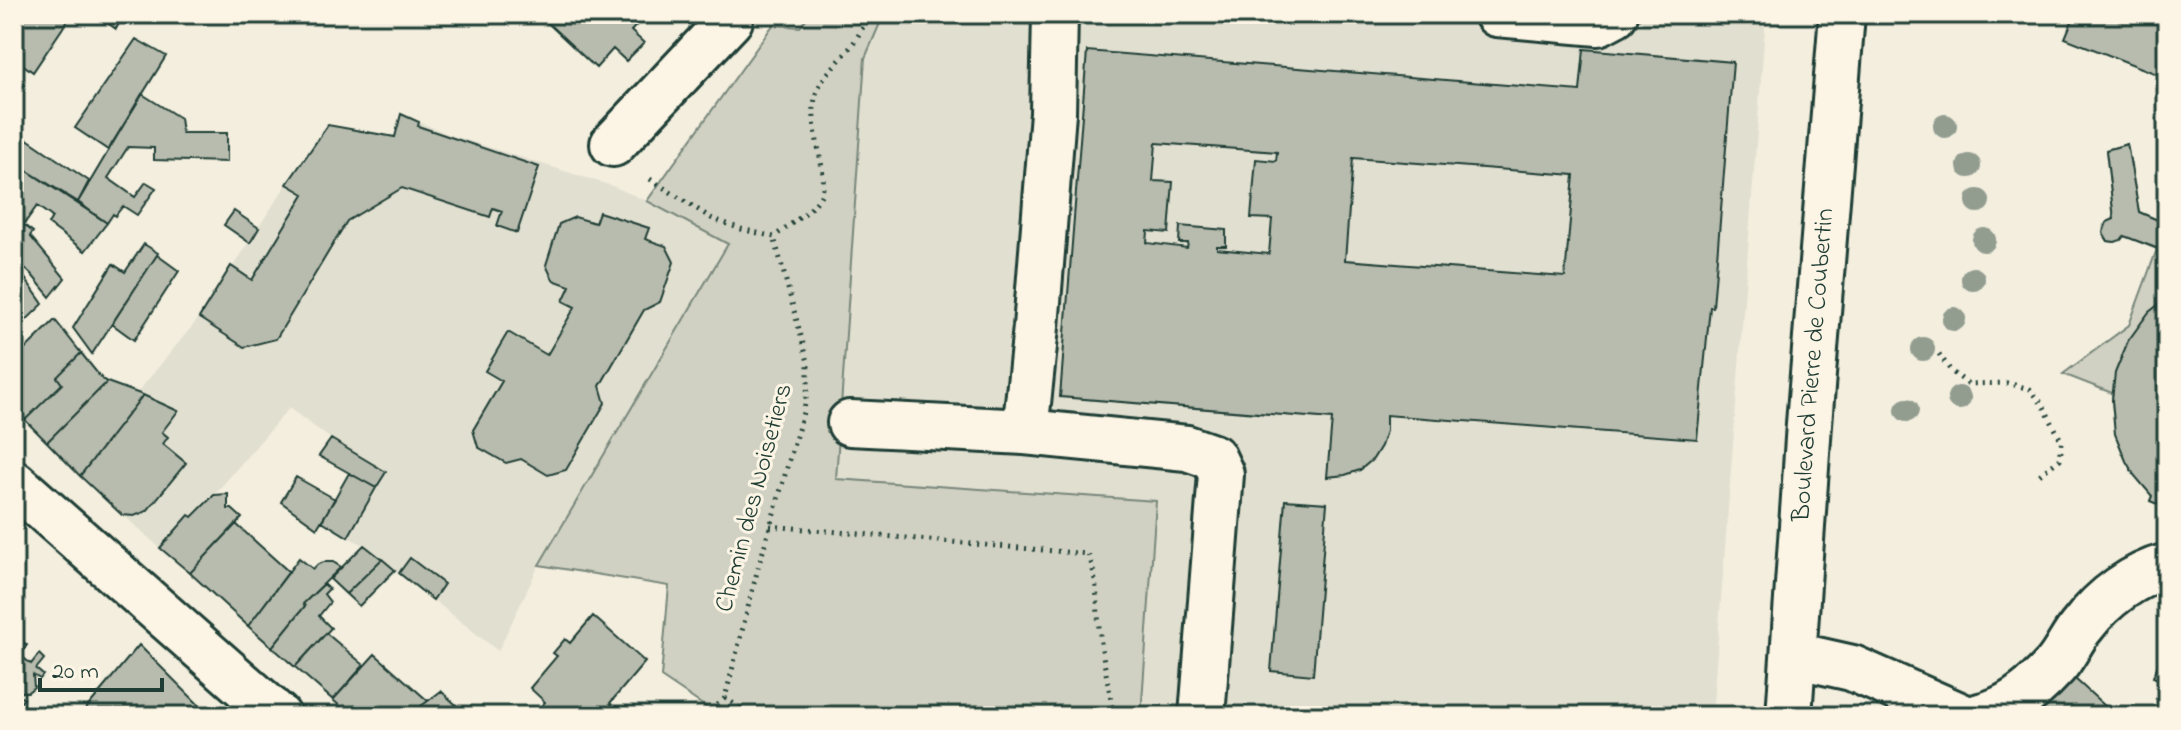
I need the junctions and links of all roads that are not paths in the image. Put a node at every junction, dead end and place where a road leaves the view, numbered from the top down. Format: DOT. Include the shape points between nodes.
graph roads {
  1 [pos="730,14"];
  2 [pos="1055,14"];
  3 [pos="1497,14"];
  4 [pos="1615,14"];
  5 [pos="1842,14"];
  6 [pos="613,144"];
  7 [pos="850,423"];
  8 [pos="1025,432"];
  9 [pos="14,483"];
  10 [pos="2167,566"];
  11 [pos="1794,655"];
  12 [pos="269,713"];
  13 [pos="1202,716"];
  14 [pos="1789,716"];
  15 [pos="1961,716"];
  16 [pos="1980,716"];
  1 -- 6 [label="street" via="730,20"];
  2 -- 8 [label="street" via="1053,113"];
  3 -- 4 [label="street" via="1598,23"];
  5 -- 11 [label="street, Boulevard Pierre de Coubertin"];
  7 -- 8 [label="street"];
  8 -- 13 [label="street" via="1187,448 1213,457 1221,474"];
  9 -- 12 [label="street"];
  10 -- 16 [label="street" via="2118,589 2083,624 2057,664 2023,696"];
  11 -- 14 [label="street, Boulevard Pierre de Coubertin"];
  11 -- 15 [label="street" via="1852,668"];
}
